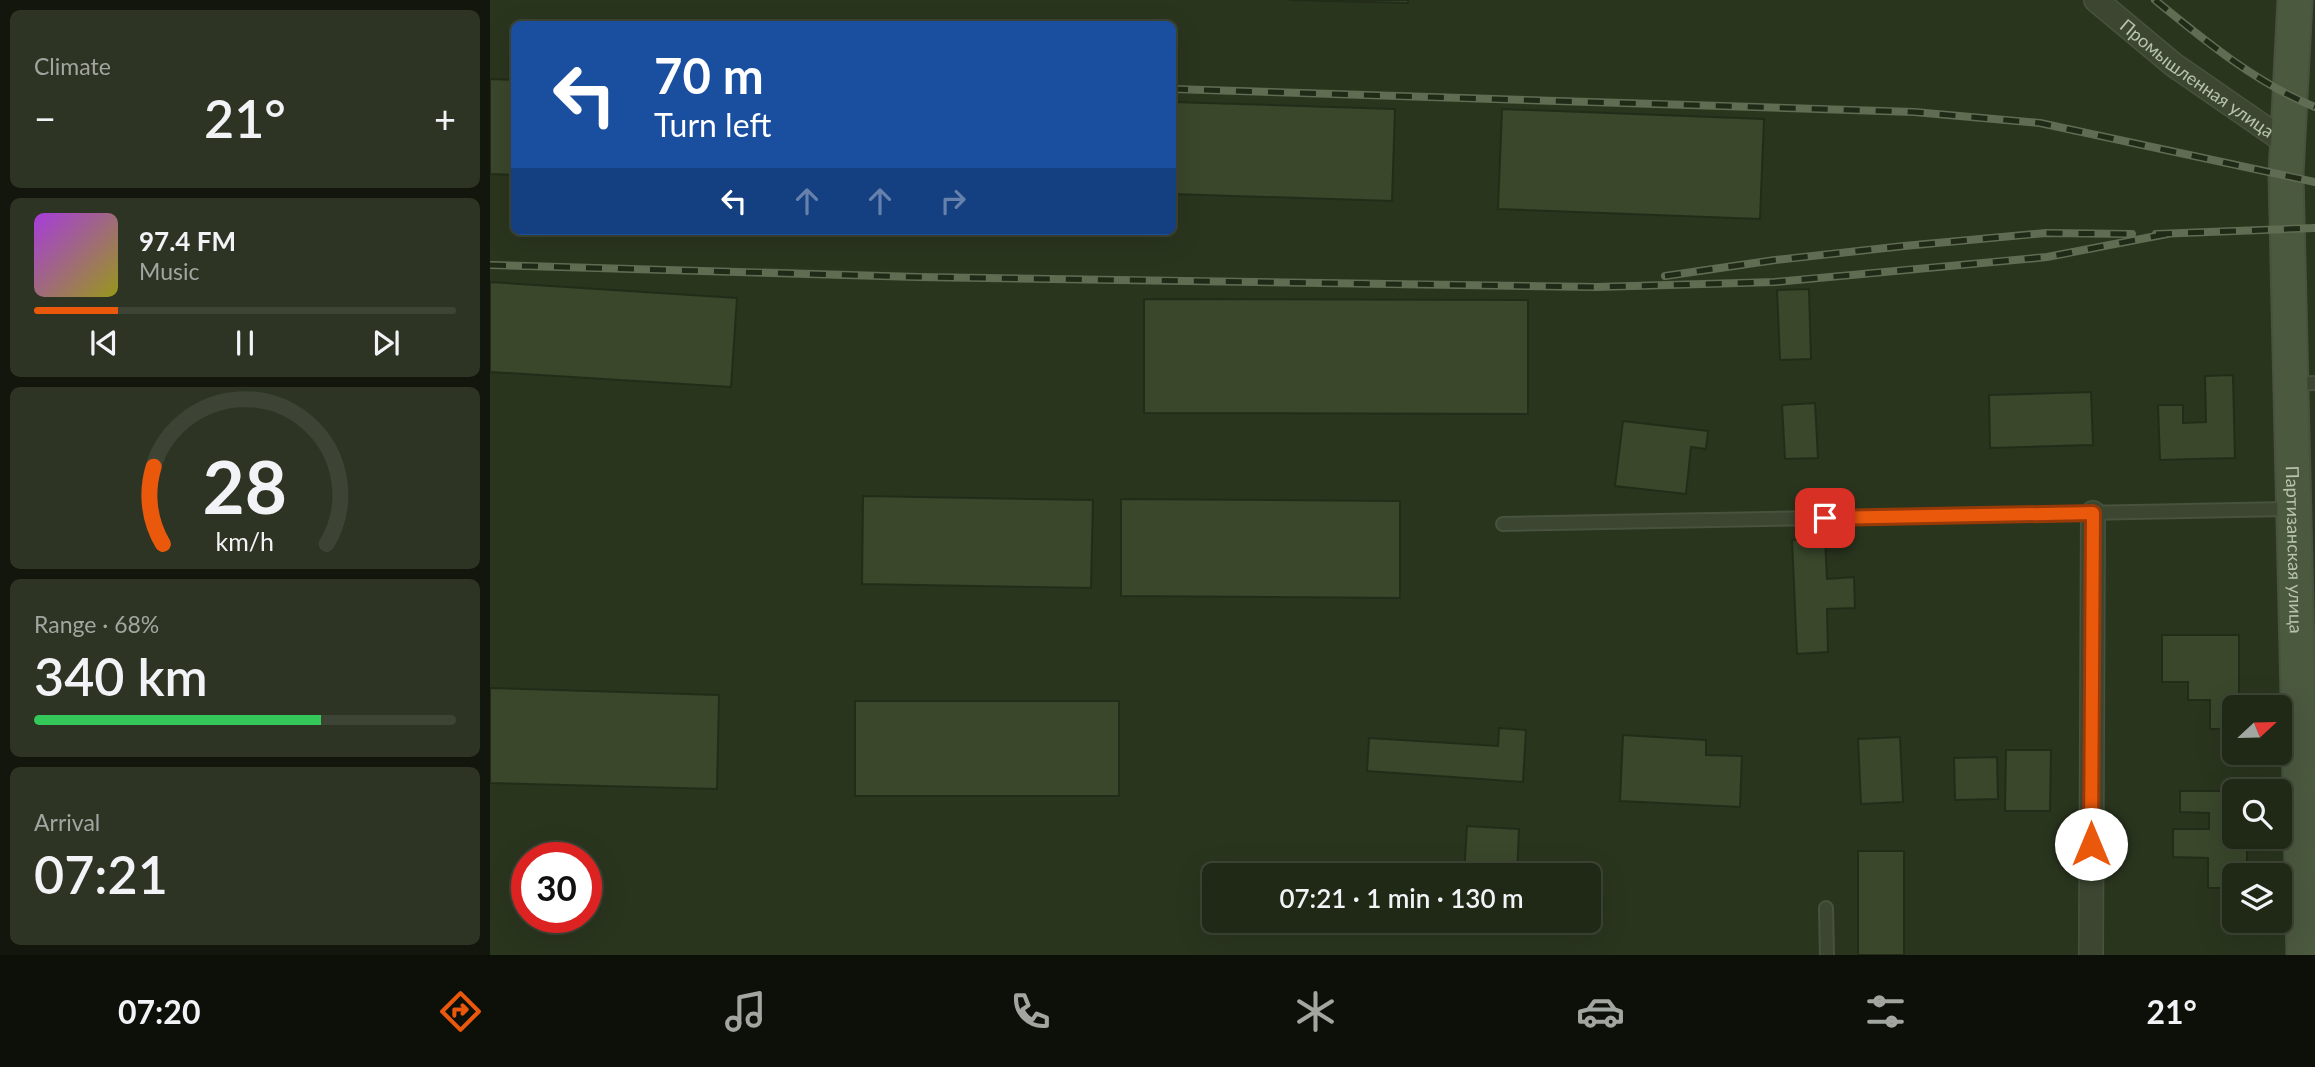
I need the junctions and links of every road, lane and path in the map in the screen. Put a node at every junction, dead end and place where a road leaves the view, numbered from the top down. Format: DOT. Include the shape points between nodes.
graph roads {
  1 [pos="2096,0"];
  2 [pos="2295,0"];
  3 [pos="2287,142"];
  4 [pos="2302,384"];
  5 [pos="2293,509"];
  6 [pos="2093,513"];
  7 [pos="1503,524"];
  8 [pos="2306,616"];
  9 [pos="1826,908"];
  10 [pos="1827,955"];
  11 [pos="2091,955"];
  12 [pos="2304,955"];
  1 -- 3 [label="street, Промышленная улица" via="2174,65"];
  2 -- 3 [label="street, Промышленная улица"];
  3 -- 4 [label="street, Партизанская улица" via="2286,227"];
  4 -- 5 [label="street, Партизанская улица"];
  5 -- 6 [label="lane"];
  5 -- 8 [label="street, Партизанская улица"];
  6 -- 7 [label="lane"];
  6 -- 11 [label="street"];
  8 -- 12 [label="street, Партизанская улица"];
  9 -- 10 [label="lane"];
}
